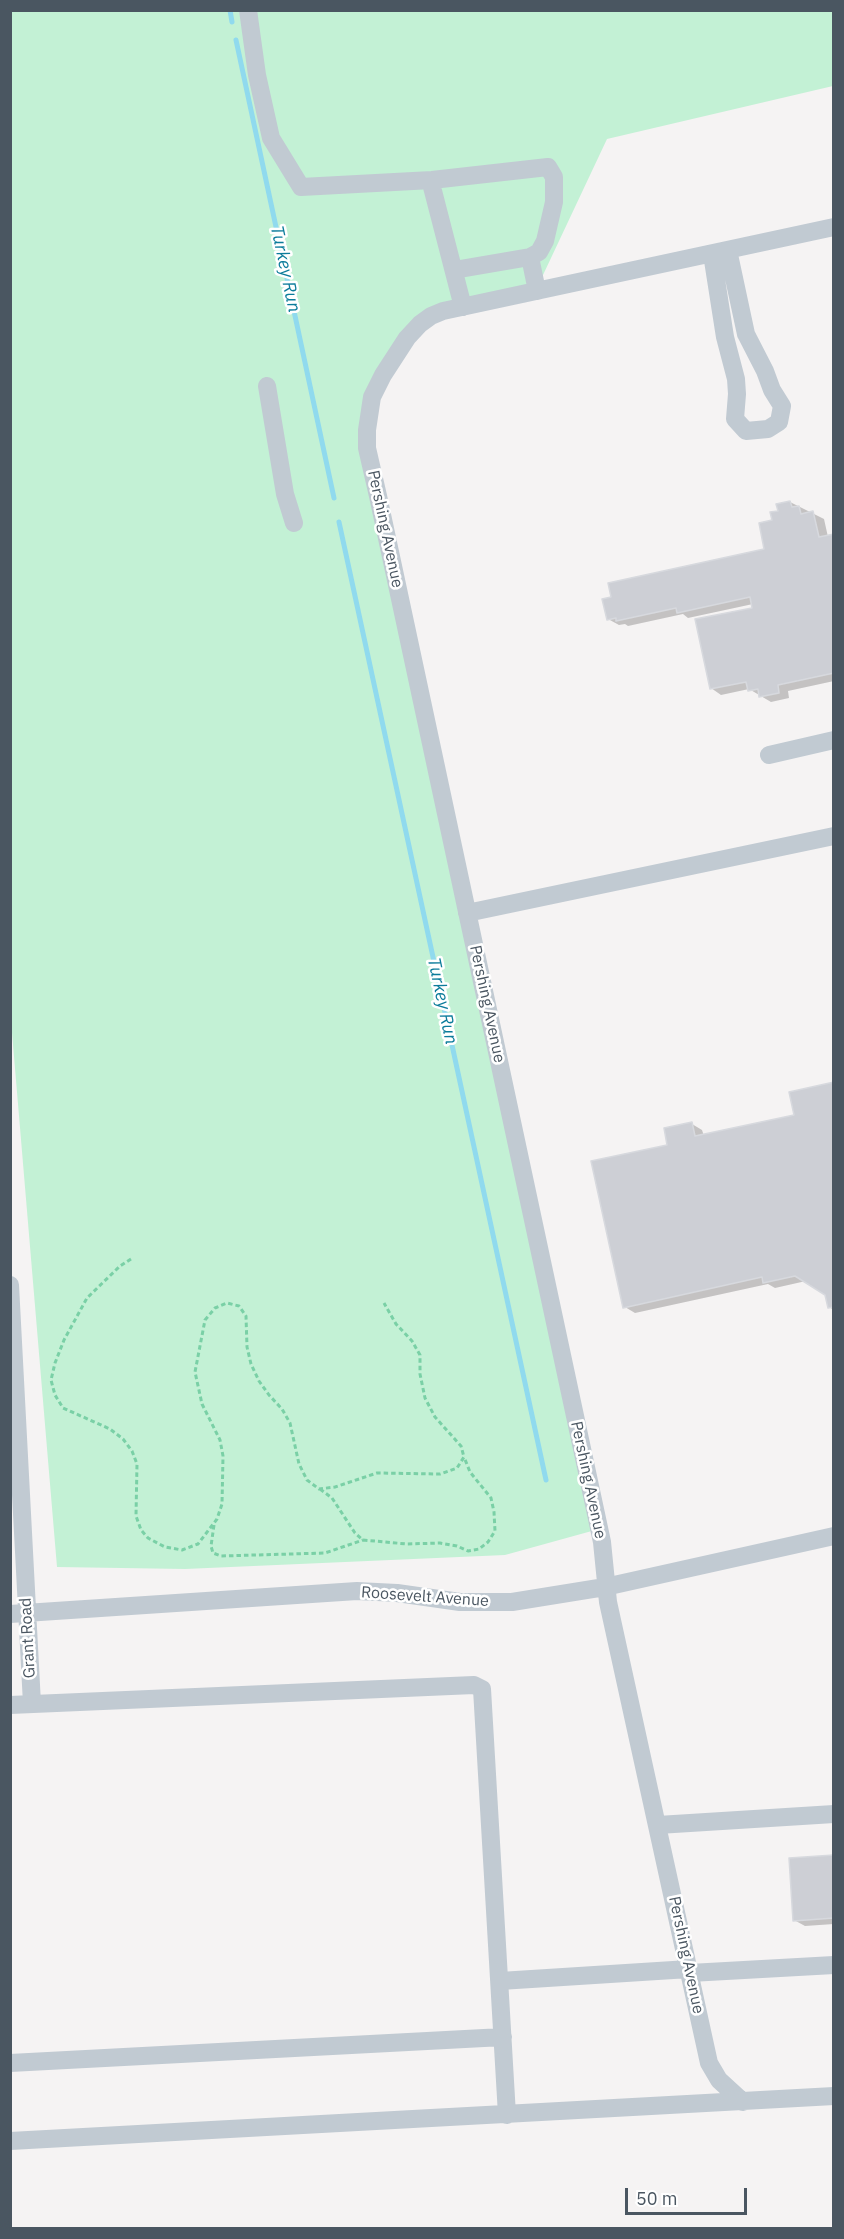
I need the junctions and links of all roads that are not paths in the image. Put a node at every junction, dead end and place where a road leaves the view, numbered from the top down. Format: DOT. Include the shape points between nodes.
graph roads {
  1 [pos="248,10"];
  2 [pos="432,180"];
  3 [pos="834,227"];
  4 [pos="720,252"];
  5 [pos="530,257"];
  6 [pos="454,270"];
  7 [pos="537,291"];
  8 [pos="463,307"];
  9 [pos="267,386"];
  10 [pos="294,523"];
  11 [pos="834,740"];
  12 [pos="769,754"];
  13 [pos="834,836"];
  14 [pos="467,913"];
  15 [pos="10,1285"];
  16 [pos="12,1320"];
  17 [pos="834,1536"];
  18 [pos="605,1587"];
  19 [pos="18,1614"];
  20 [pos="32,1704"];
  21 [pos="10,1705"];
  22 [pos="834,1814"];
  23 [pos="658,1825"];
  24 [pos="834,1965"];
  25 [pos="689,1971"];
  26 [pos="500,1981"];
  27 [pos="503,2037"];
  28 [pos="10,2063"];
  29 [pos="834,2096"];
  30 [pos="743,2102"];
  31 [pos="507,2115"];
  32 [pos="10,2141"];
  1 -- 2 [label="street" via="256,75 271,138 301,187"];
  2 -- 5 [label="street" via="548,167 554,177 552,208 545,241"];
  2 -- 6 [label="street"];
  3 -- 4 [label="street, Pershing Avenue"];
  4 -- 4 [label="street" via="725,337 736,379 735,419 746,431 768,429 779,422 782,406 746,334"];
  4 -- 7 [label="street, Pershing Avenue"];
  5 -- 6 [label="street"];
  5 -- 7 [label="street"];
  6 -- 8 [label="street"];
  7 -- 8 [label="street, Pershing Avenue"];
  8 -- 14 [label="street, Pershing Avenue" via="431,316 408,338 372,397 367,430 369,458"];
  9 -- 10 [label="street" via="285,494"];
  11 -- 12 [label="street"];
  13 -- 14 [label="street"];
  14 -- 18 [label="street, Pershing Avenue" via="602,1542"];
  15 -- 16 [label="street, Grant Road"];
  16 -- 19 [label="street, Grant Road"];
  17 -- 18 [label="street, Roosevelt Avenue"];
  18 -- 19 [label="street, Roosevelt Avenue" via="512,1602 460,1602 357,1591"];
  18 -- 23 [label="street, Pershing Avenue"];
  19 -- 20 [label="street, Grant Road"];
  20 -- 21 [label="street"];
  20 -- 26 [label="street" via="474,1685 482,1689"];
  22 -- 23 [label="street"];
  23 -- 25 [label="street, Pershing Avenue"];
  24 -- 25 [label="street"];
  25 -- 26 [label="street"];
  25 -- 30 [label="street, Pershing Avenue" via="709,2063 719,2080"];
  26 -- 27 [label="street"];
  27 -- 28 [label="street"];
  27 -- 31 [label="street"];
  29 -- 30 [label="street"];
  30 -- 31 [label="street"];
  31 -- 32 [label="street"];
}
